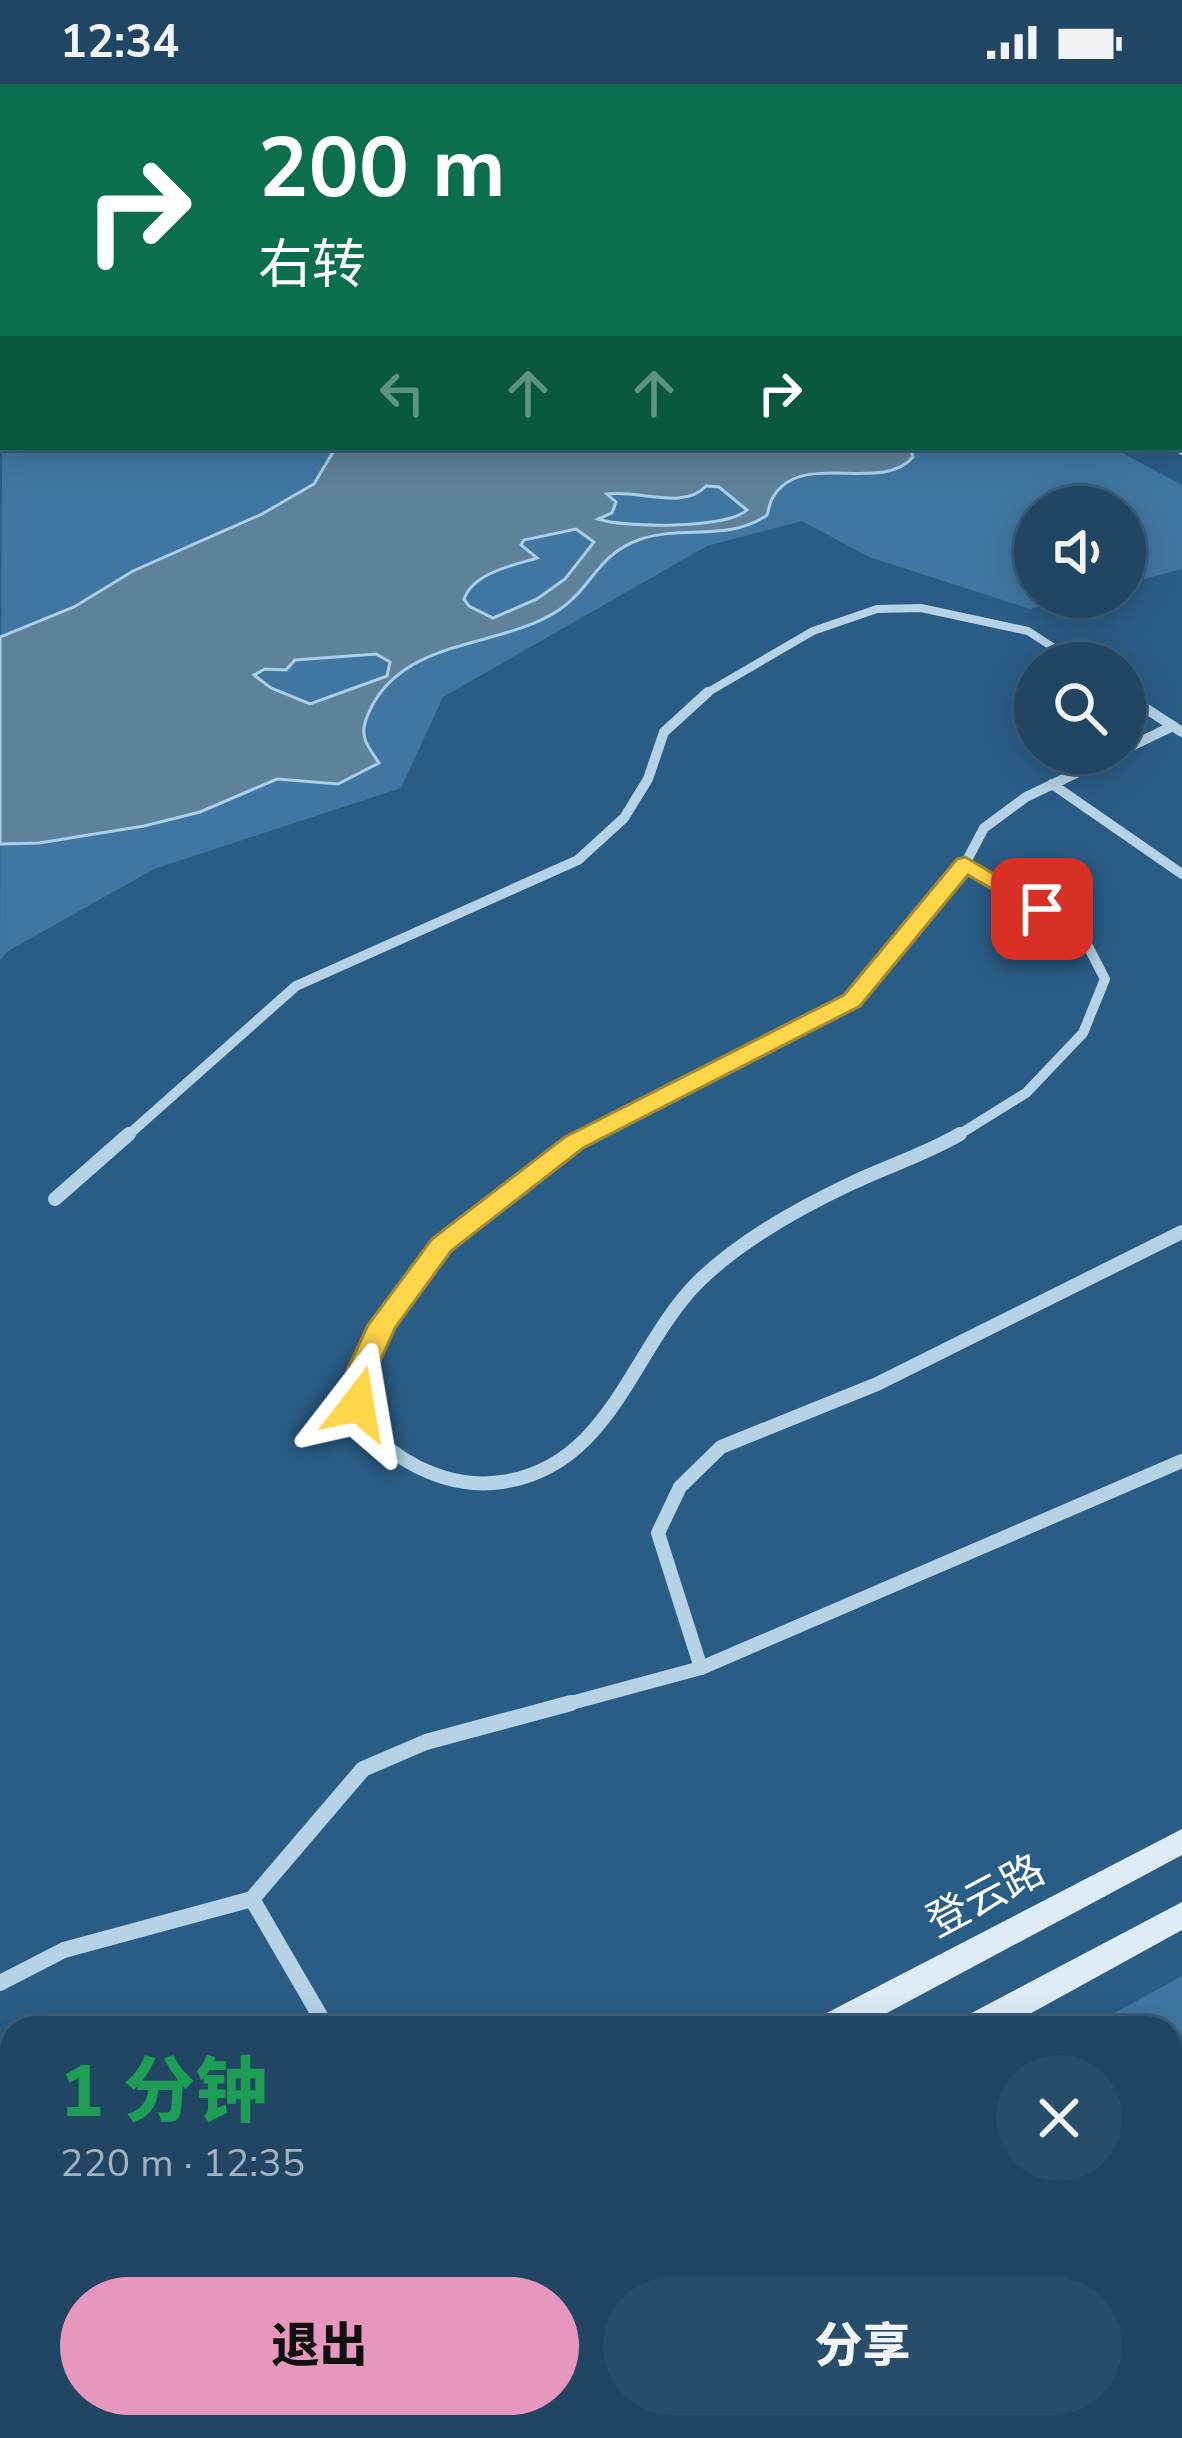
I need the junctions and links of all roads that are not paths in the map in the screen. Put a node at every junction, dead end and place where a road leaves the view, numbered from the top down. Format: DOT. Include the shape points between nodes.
graph roads {
  1 [pos="1044,642"];
  2 [pos="1146,708"];
  3 [pos="1178,729"];
  4 [pos="1146,741"];
  5 [pos="1073,774"];
  6 [pos="1052,784"];
  7 [pos="965,864"];
  8 [pos="1182,874"];
  9 [pos="55,1199"];
  10 [pos="1182,1232"];
  11 [pos="1182,1461"];
  12 [pos="701,1668"];
  13 [pos="1182,1841"];
  14 [pos="252,1899"];
  15 [pos="1182,1916"];
  16 [pos="0,1983"];
  17 [pos="320,2016"];
  18 [pos="852,2016"];
  19 [pos="996,2016"];
  1 -- 9 [label="street" via="1028,631 921,608 877,609 813,631 698,698 664,732 624,818 578,860 296,986"];
  2 -- 3 [label="street"];
  3 -- 4 [label="street"];
  5 -- 6 [label="street"];
  6 -- 7 [label="street" via="984,829"];
  6 -- 8 [label="street"];
  7 -- 7 [label="street" via="852,1000 574,1142 442,1245 382,1325 362,1368 358,1404 380,1442 415,1468 457,1481 503,1482 562,1461 593,1433 698,1282 847,1185 949,1140 1026,1093 1083,1033 1105,980 1080,931"];
  10 -- 12 [label="street" via="877,1384 721,1447 680,1487 658,1533"];
  11 -- 12 [label="street"];
  12 -- 14 [label="street" via="426,1742 363,1769"];
  13 -- 18 [label="main road, 登云路"];
  14 -- 16 [label="street" via="64,1950"];
  14 -- 17 [label="street"];
  15 -- 19 [label="main road"];
}
